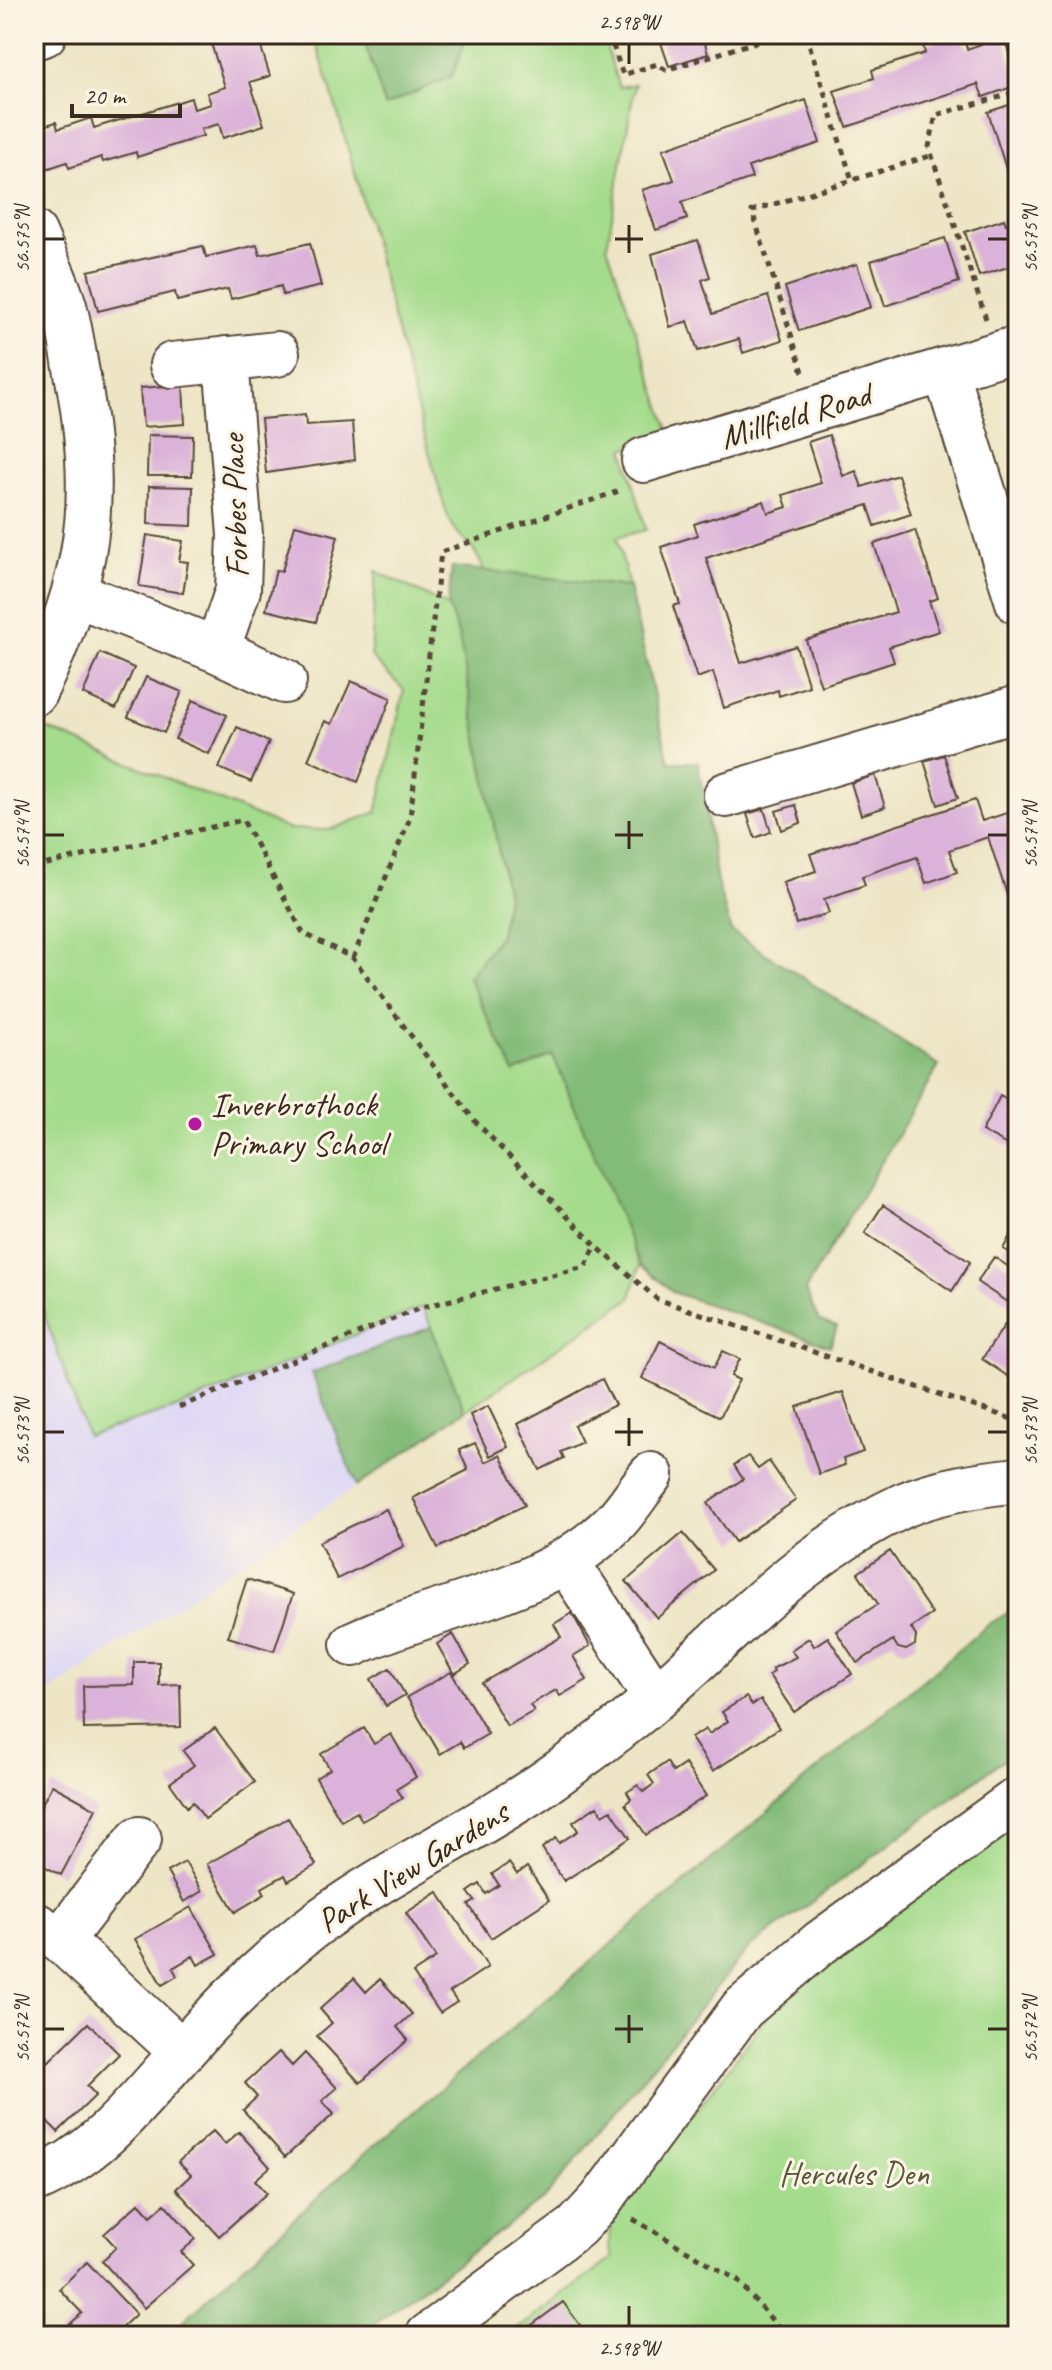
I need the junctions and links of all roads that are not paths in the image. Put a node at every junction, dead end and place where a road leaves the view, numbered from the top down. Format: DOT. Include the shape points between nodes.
graph roads {
  1 [pos="44,34"];
  2 [pos="34,37"];
  3 [pos="34,233"];
  4 [pos="1008,351"];
  5 [pos="277,354"];
  6 [pos="226,359"];
  7 [pos="172,365"];
  8 [pos="945,370"];
  9 [pos="644,460"];
  10 [pos="76,594"];
  11 [pos="1018,602"];
  12 [pos="217,650"];
  13 [pos="284,681"];
  14 [pos="34,693"];
  15 [pos="1018,708"];
  16 [pos="726,795"];
  17 [pos="651,1475"];
  18 [pos="1018,1480"];
  19 [pos="566,1561"];
  20 [pos="353,1644"];
  21 [pos="656,1698"];
  22 [pos="1018,1799"];
  23 [pos="139,1839"];
  24 [pos="48,1932"];
  25 [pos="182,2052"];
  26 [pos="34,2181"];
  27 [pos="428,2336"];
  1 -- 2 [label="street"];
  3 -- 10 [label="street" via="64,306 86,422 91,505"];
  4 -- 8 [label="street, Millfield Road"];
  5 -- 6 [label="street"];
  6 -- 7 [label="street"];
  6 -- 12 [label="street, Forbes Place" via="240,549 238,590"];
  8 -- 9 [label="street, Millfield Road"];
  8 -- 11 [label="street"];
  10 -- 12 [label="street"];
  10 -- 14 [label="street"];
  12 -- 13 [label="street"];
  15 -- 16 [label="street"];
  17 -- 19 [label="street" via="613,1524"];
  18 -- 21 [label="street, Park View Gardens" via="907,1504 854,1532 804,1564"];
  19 -- 20 [label="street" via="470,1604"];
  19 -- 21 [label="street"];
  21 -- 25 [label="street, Park View Gardens" via="537,1788 344,1904 301,1936"];
  22 -- 27 [label="street" via="820,1943 742,2009 576,2227"];
  23 -- 24 [label="street"];
  24 -- 25 [label="street"];
  25 -- 26 [label="street, Park View Gardens" via="132,2111 83,2156"];
}
